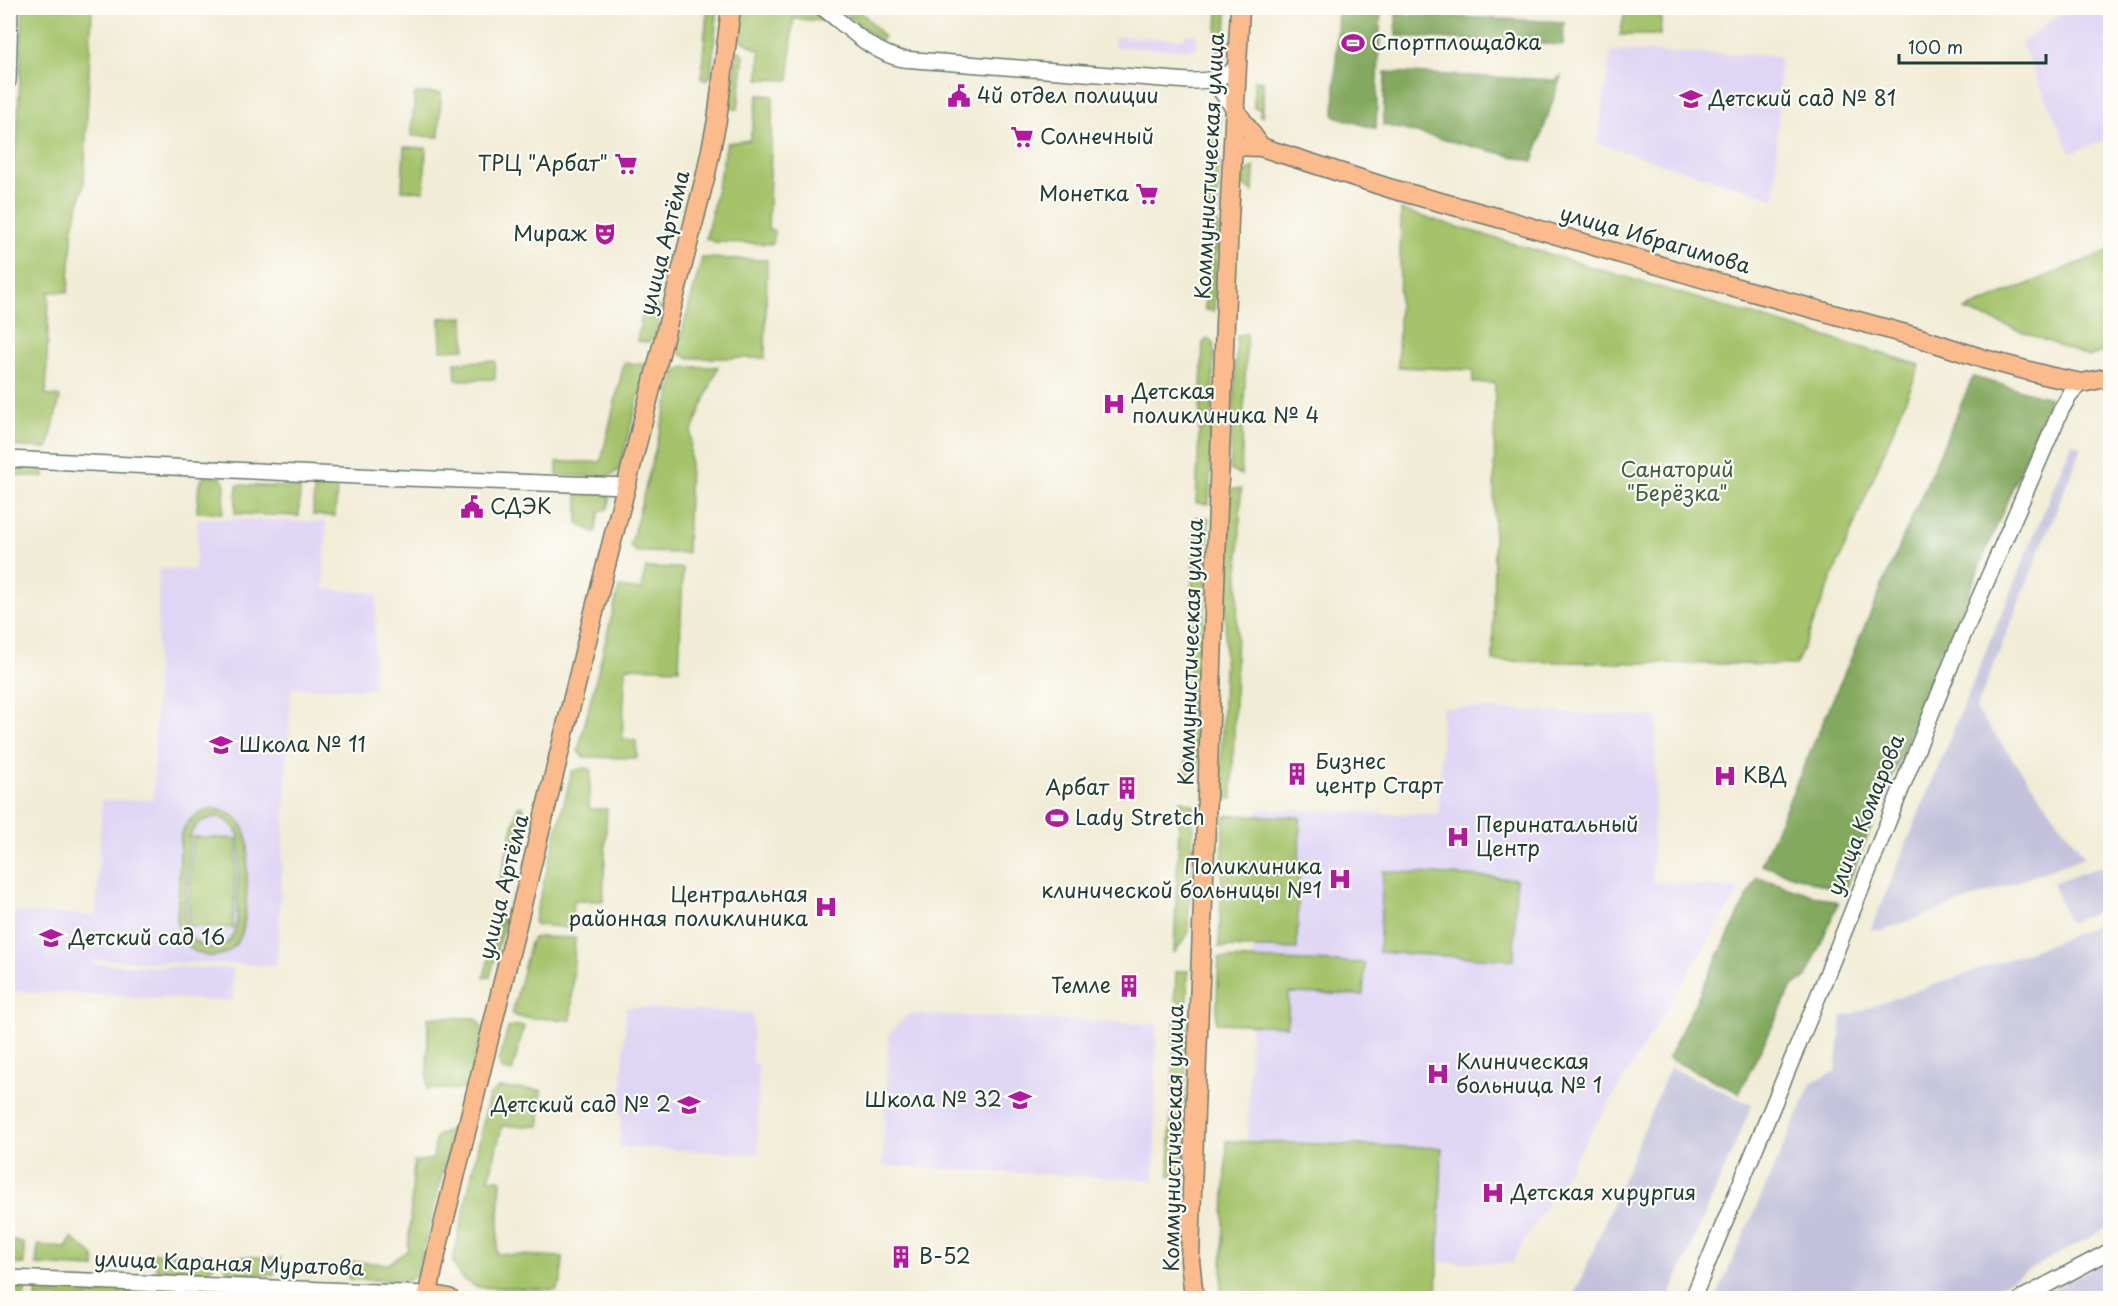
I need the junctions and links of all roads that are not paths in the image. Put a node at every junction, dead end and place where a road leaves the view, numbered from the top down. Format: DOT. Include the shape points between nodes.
graph roads {
  1 [pos="10,8"];
  2 [pos="731,8"];
  3 [pos="823,8"];
  4 [pos="1240,8"];
  5 [pos="1237,67"];
  6 [pos="8,81"];
  7 [pos="1211,81"];
  8 [pos="1235,110"];
  9 [pos="1233,146"];
  10 [pos="1261,147"];
  11 [pos="2110,377"];
  12 [pos="2082,383"];
  13 [pos="8,459"];
  14 [pos="626,486"];
  15 [pos="2110,1251"];
  16 [pos="8,1278"];
  17 [pos="428,1297"];
  18 [pos="449,1299"];
  19 [pos="1194,1299"];
  20 [pos="1693,1299"];
  21 [pos="2022,1299"];
  1 -- 6 [label="street"];
  2 -- 14 [label="main road, улица Артёма" via="706,174"];
  3 -- 7 [label="street" via="871,46 902,59"];
  4 -- 5 [label="main road, Коммунистическая улица"];
  5 -- 7 [label="street"];
  5 -- 8 [label="main road, Коммунистическая улица"];
  7 -- 8 [label="street"];
  8 -- 9 [label="main road, Коммунистическая улица"];
  8 -- 10 [label="main road"];
  9 -- 10 [label="main road, улица Ибрагимова"];
  9 -- 19 [label="main road, Коммунистическая улица" via="1192,1190 1190,1260"];
  10 -- 12 [label="main road, улица Ибрагимова" via="1705,279"];
  11 -- 12 [label="main road"];
  12 -- 20 [label="street, улица Комарова" via="2061,410 1958,647"];
  13 -- 14 [label="street"];
  14 -- 17 [label="main road, улица Артёма"];
  15 -- 21 [label="street"];
  16 -- 17 [label="street, улица Караная Муратова"];
  17 -- 18 [label="main road, улица Караная Муратова"];
}
